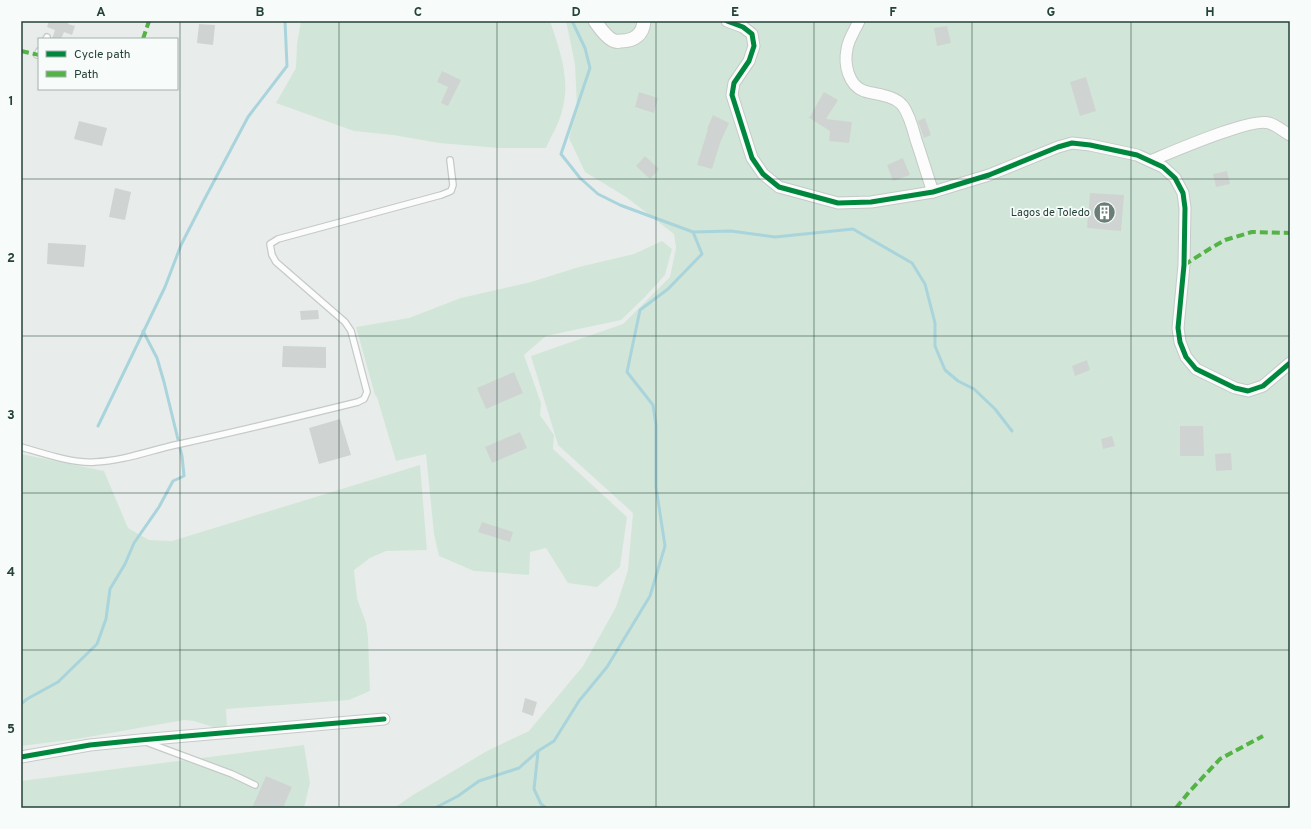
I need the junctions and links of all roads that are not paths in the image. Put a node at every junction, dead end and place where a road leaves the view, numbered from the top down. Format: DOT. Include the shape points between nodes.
graph roads {
  1 [pos="595,21"];
  2 [pos="644,21"];
  3 [pos="727,21"];
  4 [pos="859,21"];
  5 [pos="1290,135"];
  6 [pos="450,160"];
  7 [pos="1150,161"];
  8 [pos="933,192"];
  9 [pos="1290,363"];
  10 [pos="21,447"];
  11 [pos="384,719"];
  12 [pos="140,740"];
  13 [pos="21,757"];
  14 [pos="255,785"];
  1 -- 2 [label="street" via="615,41 630,41 638,36"];
  3 -- 8 [label="street" via="743,27 752,34 754,46 749,61 734,83 732,95 752,158 762,174 779,187 838,203 871,202"];
  4 -- 8 [label="street" via="847,48 848,73 857,87 898,101 904,108"];
  5 -- 7 [label="street" via="1269,123 1247,124"];
  6 -- 10 [label="lane" via="453,185 451,191 278,239 270,244 276,262 348,326 366,388 364,399 229,434 107,461 87,462 56,457"];
  7 -- 8 [label="street" via="1137,155 1072,143 989,175"];
  7 -- 9 [label="street" via="1163,167 1175,178 1183,193 1184,265 1178,328 1186,357 1196,369 1235,388 1248,391 1264,386"];
  11 -- 12 [label="street"];
  12 -- 13 [label="street" via="90,745"];
  12 -- 14 [label="lane"];
}
